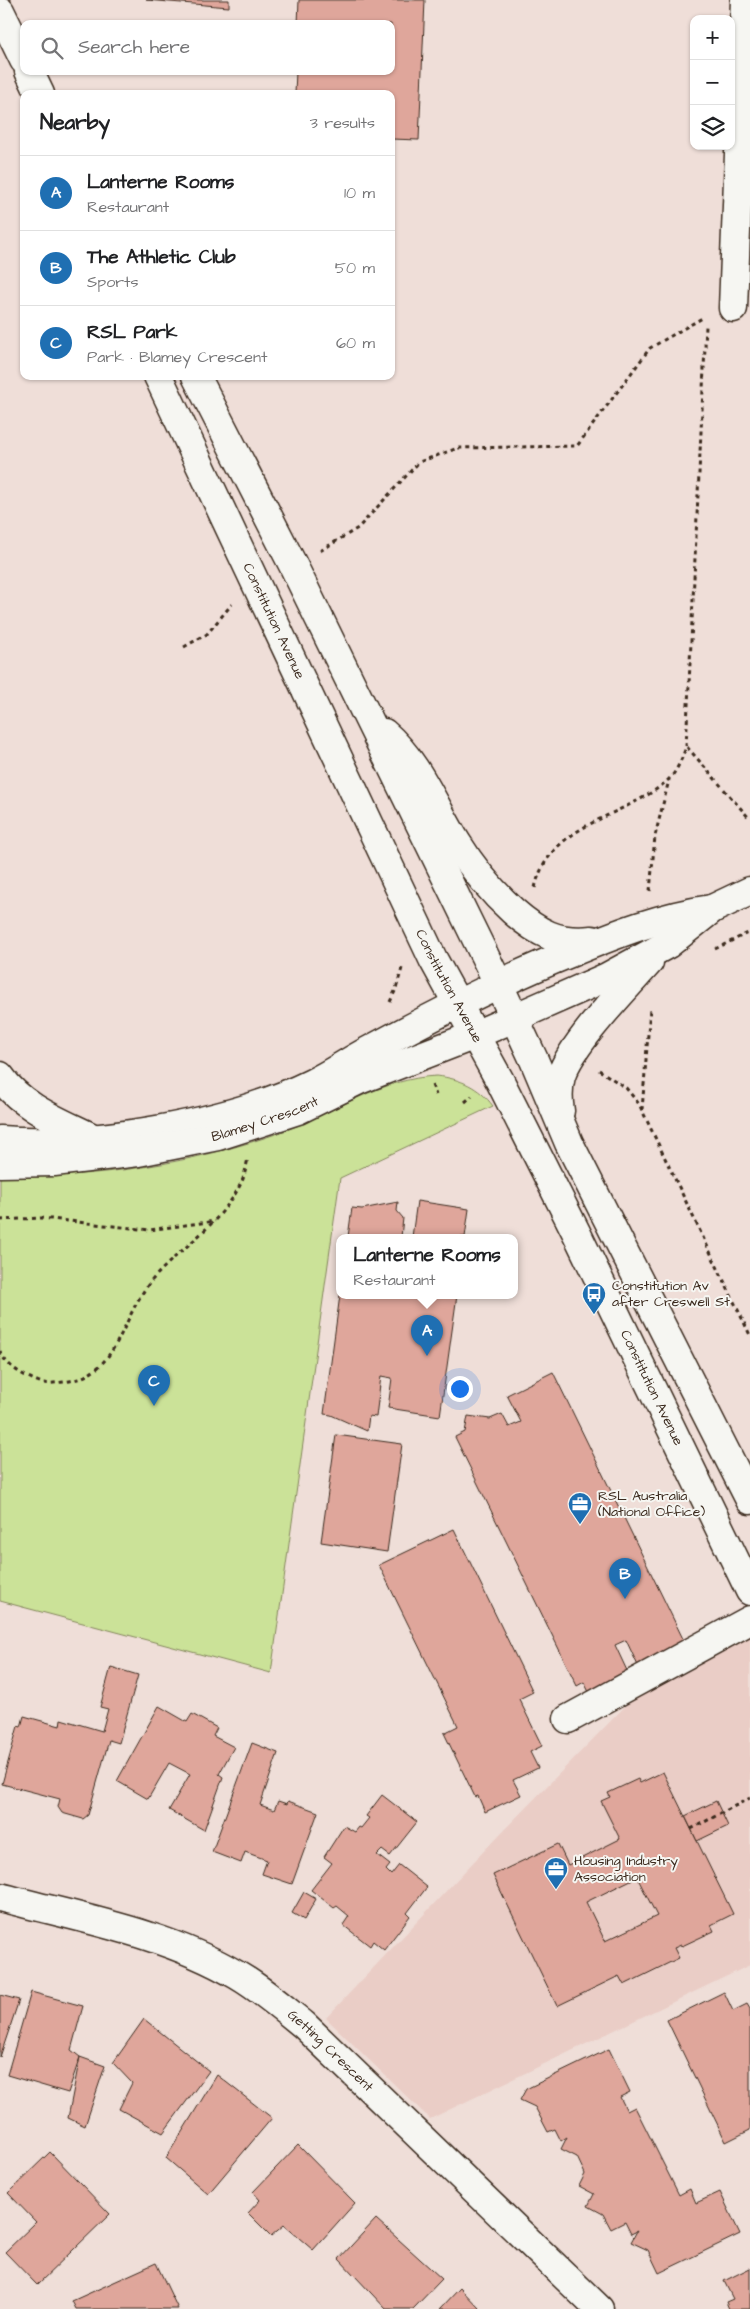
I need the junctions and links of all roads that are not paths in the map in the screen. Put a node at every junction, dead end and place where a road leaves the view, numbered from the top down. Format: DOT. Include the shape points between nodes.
graph roads {
  1 [pos="745,0"];
  2 [pos="0,12"];
  3 [pos="20,52"];
  4 [pos="746,70"];
  5 [pos="31,75"];
  6 [pos="38,90"];
  7 [pos="733,308"];
  8 [pos="160,380"];
  9 [pos="198,380"];
  10 [pos="369,721"];
  11 [pos="750,891"];
  12 [pos="712,909"];
  13 [pos="613,935"];
  14 [pos="668,944"];
  15 [pos="498,983"];
  16 [pos="458,1004"];
  17 [pos="514,1018"];
  18 [pos="475,1035"];
  19 [pos="0,1076"];
  20 [pos="95,1138"];
  21 [pos="0,1140"];
  22 [pos="569,1143"];
  23 [pos="0,1163"];
  24 [pos="750,1500"];
  25 [pos="750,1591"];
  26 [pos="750,1620"];
  27 [pos="568,1718"];
  28 [pos="0,1897"];
  29 [pos="599,2309"];
  1 -- 4 [label="street"];
  2 -- 3 [label="street"];
  4 -- 7 [label="street"];
  5 -- 6 [label="street"];
  8 -- 16 [label="street, Constitution Avenue"];
  9 -- 10 [label="street"];
  10 -- 13 [label="street" via="398,745 410,760 458,845 485,883 525,921 547,935 572,940"];
  10 -- 15 [label="street"];
  11 -- 12 [label="street"];
  12 -- 13 [label="street" via="668,917"];
  12 -- 14 [label="street"];
  13 -- 15 [label="street, Blamey Crescent"];
  14 -- 17 [label="street, Blamey Crescent" via="624,968"];
  14 -- 22 [label="street" via="603,1014 564,1069 558,1100"];
  15 -- 16 [label="street, Blamey Crescent"];
  15 -- 17 [label="street"];
  16 -- 18 [label="street, Constitution Avenue"];
  16 -- 20 [label="street, Blamey Crescent" via="312,1083 275,1099 189,1122"];
  17 -- 18 [label="street, Blamey Crescent"];
  17 -- 22 [label="street"];
  18 -- 23 [label="street, Blamey Crescent" via="359,1080 298,1110 227,1133 166,1147 87,1159"];
  18 -- 25 [label="street, Constitution Avenue" via="576,1232"];
  19 -- 20 [label="street" via="11,1091 26,1102"];
  20 -- 21 [label="street, Blamey Crescent"];
  22 -- 24 [label="street"];
  26 -- 27 [label="street"];
  28 -- 29 [label="street, Getting Crescent" via="178,1947 224,1968 260,1990 304,2025"];
}
